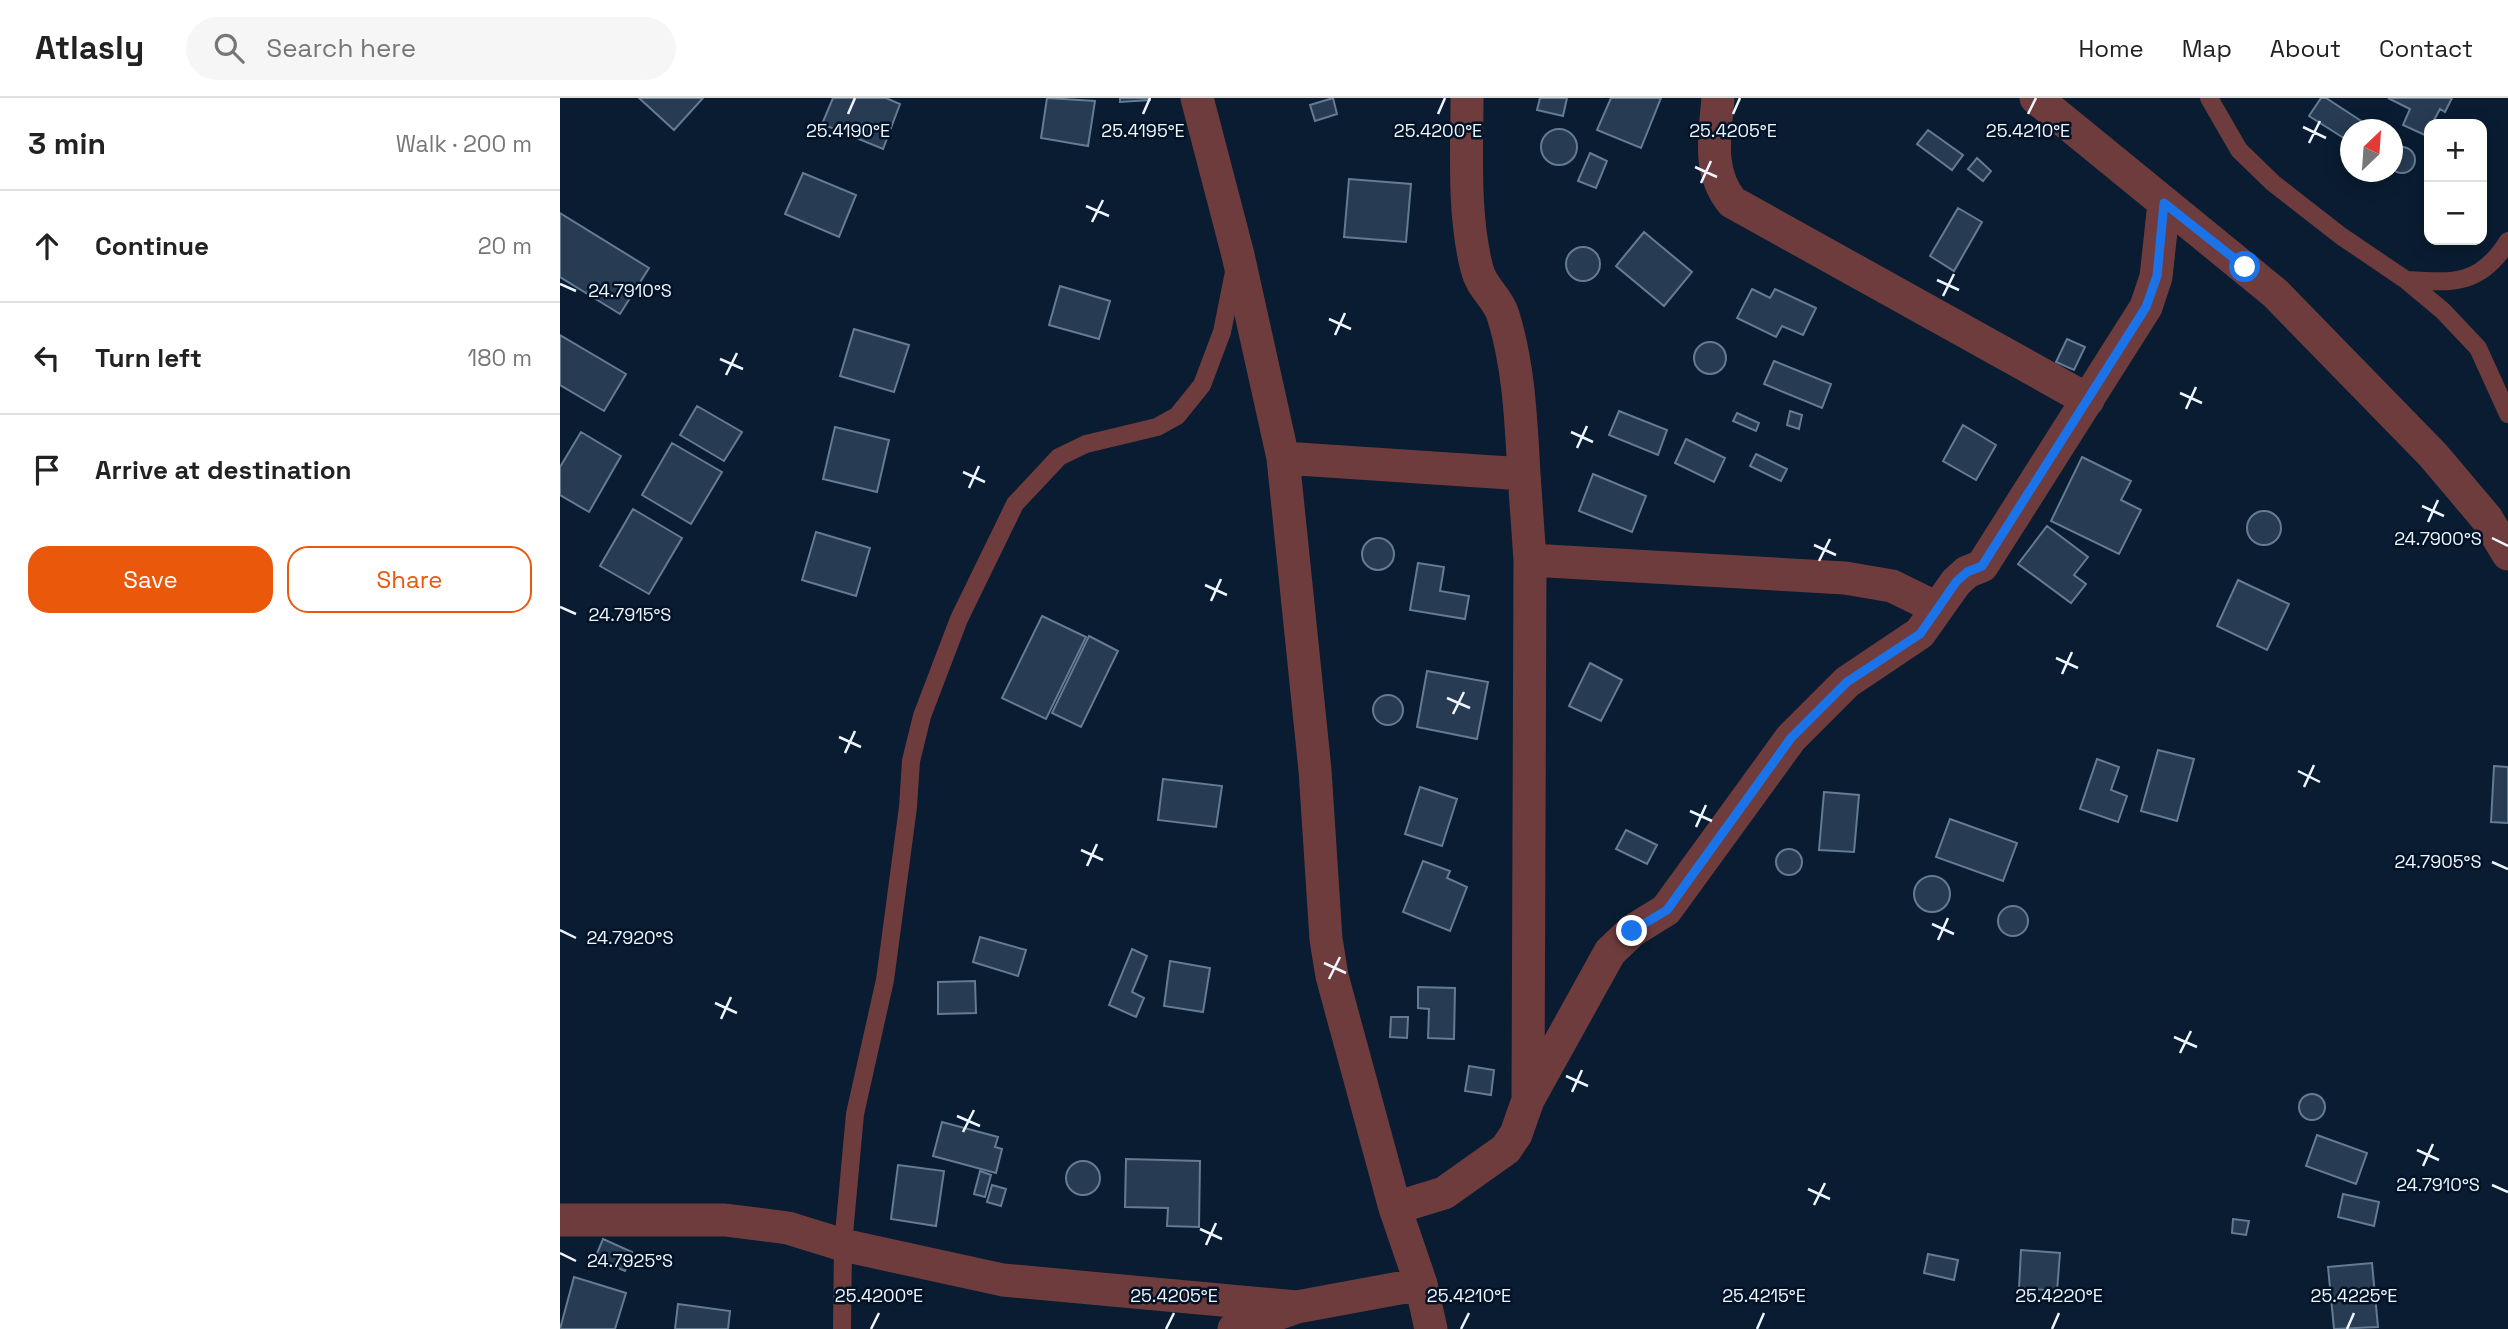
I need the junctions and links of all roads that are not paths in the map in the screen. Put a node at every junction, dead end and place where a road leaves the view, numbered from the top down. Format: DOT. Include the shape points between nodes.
graph roads {
  1 [pos="1198,98"];
  2 [pos="1467,98"];
  3 [pos="1718,98"];
  4 [pos="2036,98"];
  5 [pos="2209,98"];
  6 [pos="2219,107"];
  7 [pos="2164,203"];
  8 [pos="2508,241"];
  9 [pos="1238,255"];
  10 [pos="2406,280"];
  11 [pos="2088,400"];
  12 [pos="2508,414"];
  13 [pos="1283,458"];
  14 [pos="1524,474"];
  15 [pos="2508,554"];
  16 [pos="1530,560"];
  17 [pos="1937,608"];
  18 [pos="1528,1100"];
  19 [pos="1395,1208"];
  20 [pos="560,1220"];
  21 [pos="843,1245"];
  22 [pos="1421,1284"];
  23 [pos="1297,1307"];
  24 [pos="842,1329"];
  25 [pos="1234,1329"];
  26 [pos="1431,1329"];
  1 -- 9 [label="street"];
  2 -- 14 [label="street" via="1470,227 1477,271 1502,312 1509,338 1520,402"];
  3 -- 11 [label="street" via="1714,162 1732,202"];
  4 -- 7 [label="street"];
  5 -- 6 [label="lane"];
  6 -- 10 [label="lane" via="2239,150 2273,183"];
  7 -- 11 [label="street" via="2157,276 2149,299"];
  7 -- 15 [label="street" via="2245,267 2305,324 2433,455 2487,519"];
  8 -- 10 [label="lane" via="2490,266 2474,276 2450,283"];
  9 -- 13 [label="street"];
  9 -- 21 [label="lane" via="1222,332 1202,385 1177,416 1157,427 1086,444 1059,457 1015,504 959,619 922,716 911,761 886,980 855,1114"];
  10 -- 12 [label="lane" via="2479,348"];
  11 -- 17 [label="street" via="1982,566 1956,582"];
  13 -- 14 [label="street"];
  13 -- 19 [label="street" via="1315,770 1326,940"];
  14 -- 16 [label="street"];
  16 -- 17 [label="street" via="1844,578 1892,586"];
  16 -- 18 [label="street"];
  17 -- 18 [label="street" via="1920,634 1847,682 1791,738 1667,910 1632,931 1610,952"];
  18 -- 19 [label="street" via="1516,1134 1495,1159 1444,1193"];
  19 -- 22 [label="street"];
  20 -- 21 [label="street" via="725,1220 788,1228"];
  21 -- 23 [label="street" via="1003,1280"];
  21 -- 24 [label="lane"];
  22 -- 23 [label="street"];
  22 -- 26 [label="street"];
  23 -- 25 [label="street"];
}
